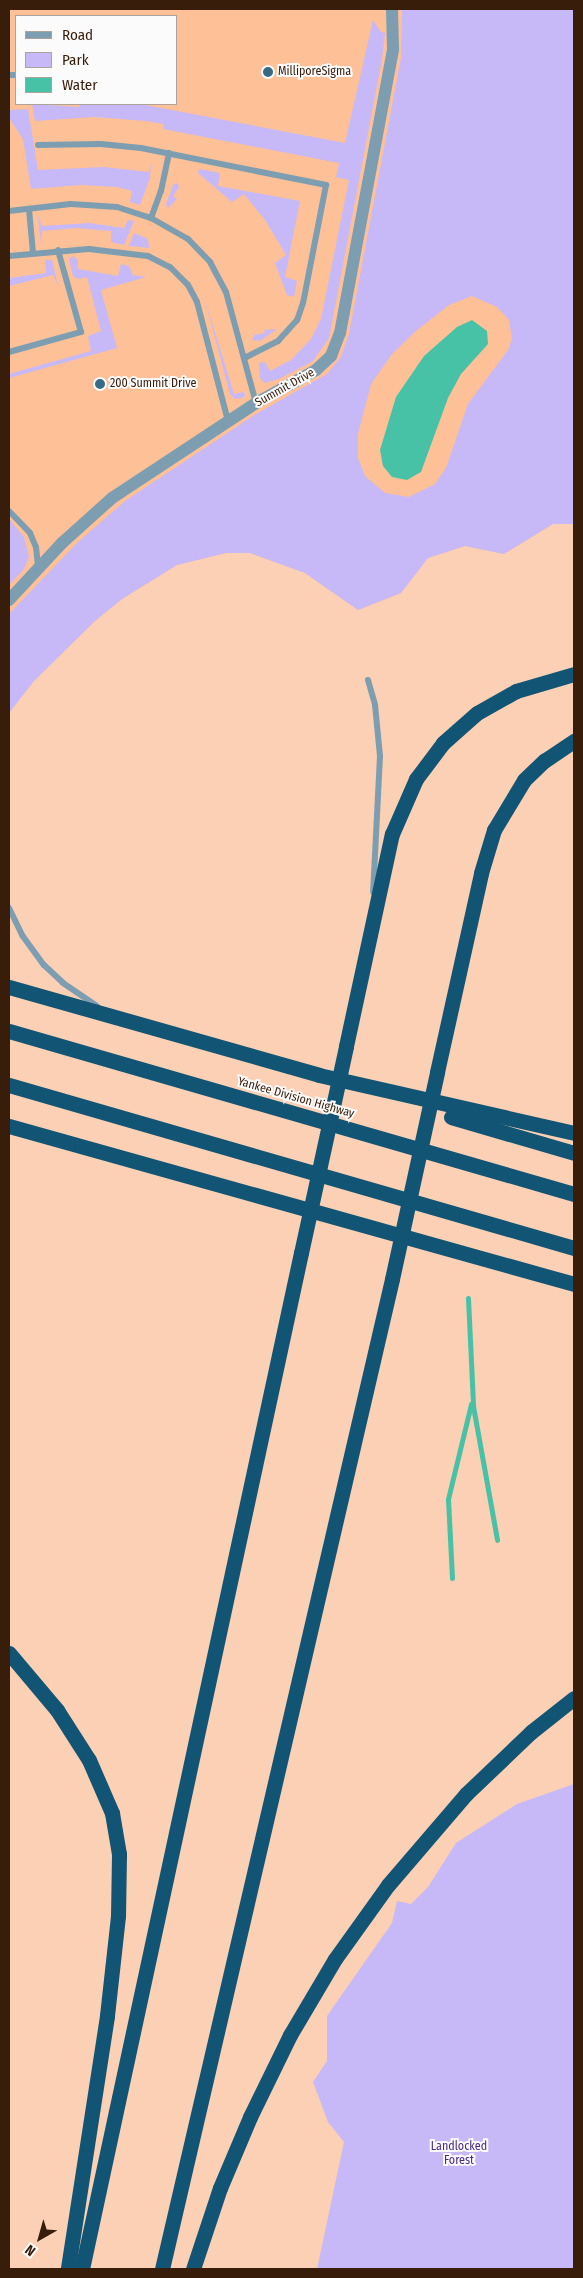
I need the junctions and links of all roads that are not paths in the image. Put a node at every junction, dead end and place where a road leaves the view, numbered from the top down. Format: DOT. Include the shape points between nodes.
graph roads {
  1 [pos="388,9"];
  2 [pos="392,9"];
  3 [pos="38,146"];
  4 [pos="169,153"];
  5 [pos="29,209"];
  6 [pos="9,211"];
  7 [pos="151,218"];
  8 [pos="58,250"];
  9 [pos="33,253"];
  10 [pos="9,256"];
  11 [pos="9,352"];
  12 [pos="245,358"];
  13 [pos="256,403"];
  14 [pos="228,421"];
  15 [pos="9,511"];
  16 [pos="38,569"];
  17 [pos="9,600"];
  18 [pos="574,674"];
  19 [pos="368,680"];
  20 [pos="574,741"];
  21 [pos="9,908"];
  22 [pos="370,936"];
  23 [pos="9,987"];
  24 [pos="125,1020"];
  25 [pos="9,1031"];
  26 [pos="319,1074"];
  27 [pos="9,1085"];
  28 [pos="9,1126"];
  29 [pos="574,1133"];
  30 [pos="574,1153"];
  31 [pos="574,1194"];
  32 [pos="574,1248"];
  33 [pos="574,1284"];
  34 [pos="9,1653"];
  35 [pos="574,1698"];
  36 [pos="68,2269"];
  37 [pos="82,2269"];
  38 [pos="162,2269"];
  39 [pos="193,2269"];
  1 -- 2 [label="lane"];
  2 -- 13 [label="street, Summit Drive" via="393,48 336,345 321,367"];
  3 -- 4 [label="lane" via="101,144"];
  4 -- 7 [label="lane" via="164,182"];
  4 -- 12 [label="lane" via="326,185 297,320 278,341"];
  5 -- 6 [label="lane"];
  5 -- 7 [label="lane" via="100,205"];
  5 -- 9 [label="lane"];
  7 -- 12 [label="lane" via="184,236 210,262 231,304"];
  8 -- 9 [label="lane"];
  8 -- 11 [label="lane" via="81,332"];
  8 -- 14 [label="lane" via="89,249 140,255 160,260 179,275 197,302"];
  9 -- 10 [label="lane"];
  12 -- 13 [label="lane"];
  13 -- 14 [label="street, Summit Drive"];
  14 -- 16 [label="street, Summit Drive" via="112,498"];
  15 -- 16 [label="lane" via="30,533 38,555"];
  16 -- 17 [label="street, Summit Drive"];
  18 -- 22 [label="highway" via="531,685 490,705 454,732 428,760 396,822"];
  19 -- 22 [label="lane" via="375,706 380,756"];
  20 -- 38 [label="highway, bridge" via="544,761 524,780 494,830 481,873 392,1279"];
  21 -- 24 [label="lane" via="29,946 53,974 86,1000"];
  22 -- 37 [label="highway, bridge"];
  23 -- 24 [label="highway"];
  24 -- 26 [label="highway"];
  25 -- 31 [label="highway, Yankee Division Highway"];
  26 -- 29 [label="highway"];
  26 -- 30 [label="highway" via="362,1092"];
  27 -- 32 [label="highway"];
  28 -- 33 [label="highway"];
  34 -- 36 [label="highway" via="57,1710 81,1745 108,1801 118,1846 119,1898 109,2000"];
  35 -- 39 [label="highway" via="524,1738 466,1794 407,1862 340,1952 305,2009 250,2117 220,2188"];
}
